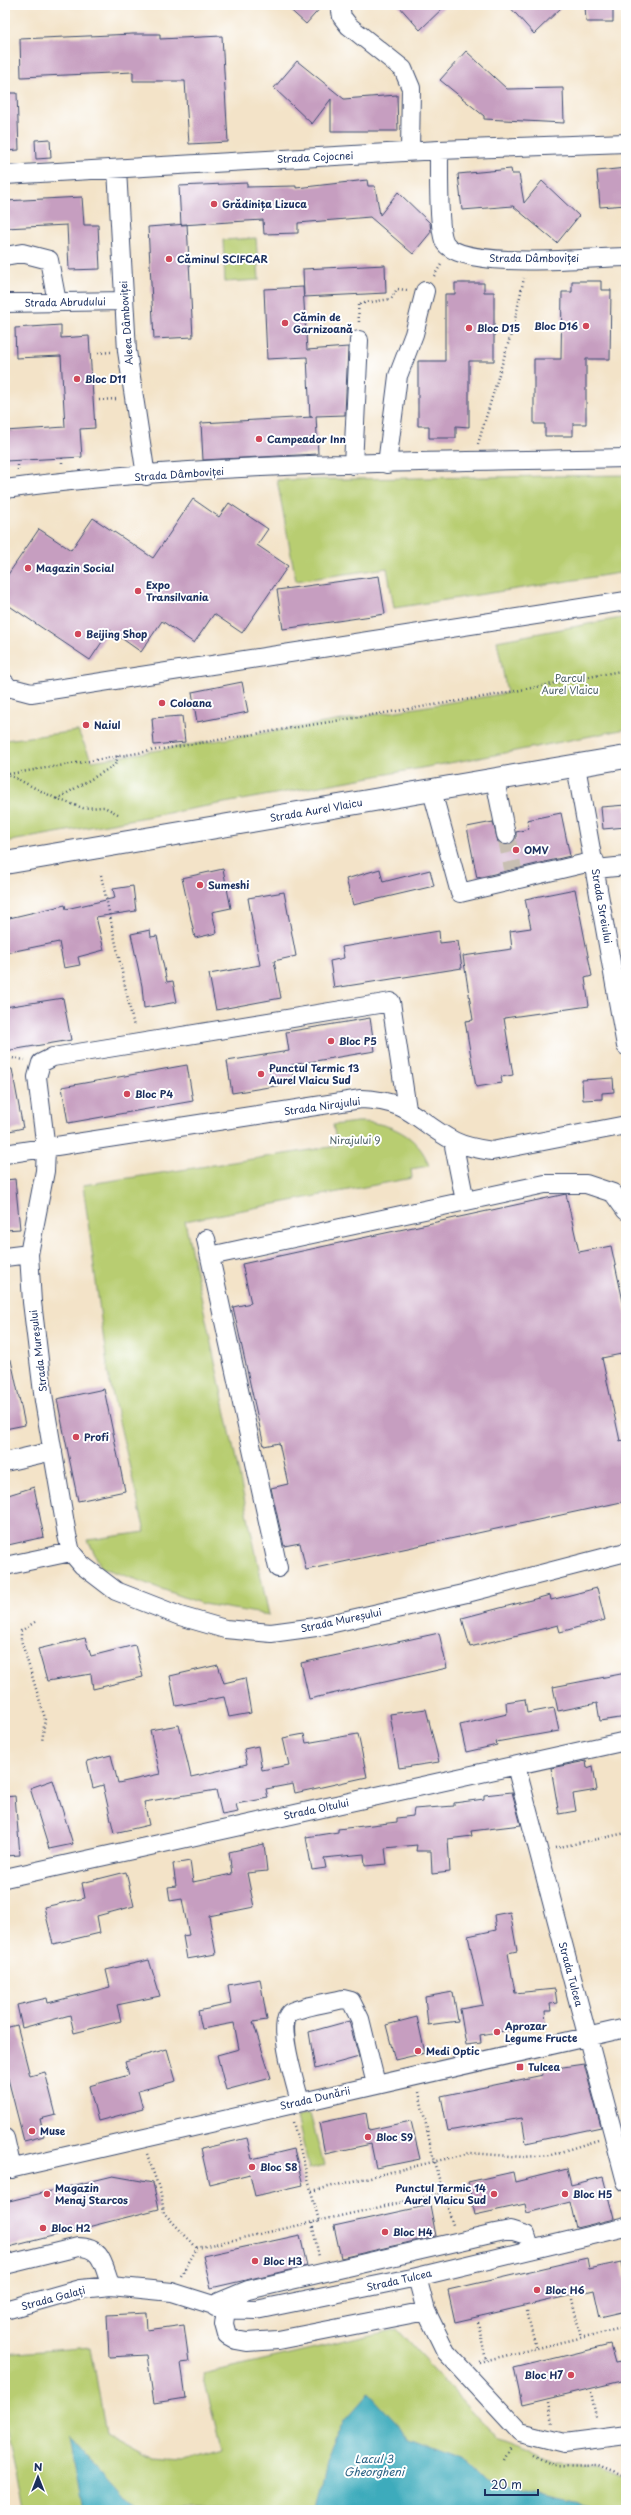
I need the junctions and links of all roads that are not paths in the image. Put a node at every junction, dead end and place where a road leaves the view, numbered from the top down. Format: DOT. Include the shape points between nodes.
graph roads {
  1 [pos="340,5"];
  2 [pos="626,143"];
  3 [pos="438,150"];
  4 [pos="410,151"];
  5 [pos="117,169"];
  6 [pos="5,175"];
  7 [pos="5,256"];
  8 [pos="626,257"];
  9 [pos="425,291"];
  10 [pos="124,300"];
  11 [pos="57,302"];
  12 [pos="5,303"];
  13 [pos="359,340"];
  14 [pos="626,458"];
  15 [pos="387,464"];
  16 [pos="353,465"];
  17 [pos="146,476"];
  18 [pos="5,489"];
  19 [pos="626,601"];
  20 [pos="5,683"];
  21 [pos="626,757"];
  22 [pos="576,766"];
  23 [pos="495,780"];
  24 [pos="432,790"];
  25 [pos="506,835"];
  26 [pos="5,863"];
  27 [pos="595,865"];
  28 [pos="626,866"];
  29 [pos="626,1046"];
  30 [pos="407,1109"];
  31 [pos="626,1125"];
  32 [pos="454,1141"];
  33 [pos="46,1149"];
  34 [pos="5,1154"];
  35 [pos="465,1201"];
  36 [pos="626,1210"];
  37 [pos="29,1254"];
  38 [pos="5,1257"];
  39 [pos="53,1451"];
  40 [pos="5,1462"];
  41 [pos="71,1552"];
  42 [pos="626,1552"];
  43 [pos="5,1566"];
  44 [pos="278,1568"];
  45 [pos="626,1741"];
  46 [pos="516,1766"];
  47 [pos="5,1878"];
  48 [pos="626,2028"];
  49 [pos="587,2036"];
  50 [pos="376,2084"];
  51 [pos="294,2103"];
  52 [pos="5,2138"];
  53 [pos="623,2160"];
  54 [pos="8,2169"];
  55 [pos="626,2182"];
  56 [pos="626,2227"];
  57 [pos="530,2248"];
  58 [pos="5,2265"];
  59 [pos="359,2265"];
  60 [pos="417,2276"];
  61 [pos="111,2286"];
  62 [pos="365,2288"];
  63 [pos="172,2292"];
  64 [pos="220,2308"];
  65 [pos="5,2310"];
  66 [pos="426,2311"];
  67 [pos="626,2435"];
  1 -- 4 [label="street" via="342,17 349,26 403,69 411,88"];
  2 -- 3 [label="street, Strada Cojocnei"];
  3 -- 4 [label="street, Strada Cojocnei"];
  3 -- 8 [label="street, Strada Dâmboviței" via="442,235 450,248 464,255 495,260"];
  4 -- 5 [label="street, Strada Cojocnei"];
  5 -- 6 [label="street, Strada Cojocnei"];
  5 -- 10 [label="street, Aleea Dâmboviței"];
  7 -- 11 [label="street" via="22,254 49,260"];
  9 -- 15 [label="street" via="414,334 398,376"];
  10 -- 11 [label="street, Strada Abrudului"];
  10 -- 17 [label="street, Aleea Dâmboviței" via="127,351"];
  11 -- 12 [label="street, Strada Abrudului"];
  13 -- 16 [label="street"];
  14 -- 15 [label="street, Strada Dâmboviței"];
  15 -- 16 [label="street, Strada Dâmboviței"];
  16 -- 17 [label="street, Strada Dâmboviței"];
  17 -- 18 [label="street, Strada Dâmboviței"];
  19 -- 20 [label="street" via="31,694 8,687"];
  21 -- 22 [label="main road, Strada Aurel Vlaicu"];
  22 -- 23 [label="main road, Strada Aurel Vlaicu"];
  22 -- 27 [label="street, Strada Streiului"];
  23 -- 24 [label="main road, Strada Aurel Vlaicu"];
  23 -- 25 [label="street"];
  24 -- 26 [label="main road, Strada Aurel Vlaicu"];
  24 -- 27 [label="street" via="460,894 514,875"];
  27 -- 28 [label="street"];
  27 -- 29 [label="street, Strada Streiului"];
  30 -- 32 [label="street, Strada Nirajului"];
  30 -- 33 [label="street, Strada Nirajului" via="381,1100 360,1099"];
  30 -- 33 [label="street, Strada Mureșului" via="391,1002 53,1057 41,1063 37,1077"];
  31 -- 32 [label="street, Strada Nirajului" via="492,1151 472,1148"];
  32 -- 35 [label="street"];
  33 -- 34 [label="street, Strada Nirajului"];
  33 -- 37 [label="street, Strada Mureșului" via="45,1171"];
  35 -- 36 [label="street" via="545,1184 586,1184 614,1193"];
  35 -- 44 [label="street" via="208,1248"];
  37 -- 38 [label="street"];
  37 -- 39 [label="street, Strada Mureșului" via="36,1345"];
  39 -- 40 [label="street"];
  39 -- 41 [label="street, Strada Mureșului"];
  41 -- 42 [label="street, Strada Mureșului" via="98,1578 138,1602 225,1628 271,1633 316,1627 452,1596"];
  41 -- 43 [label="street"];
  45 -- 46 [label="street, Strada Oltului"];
  46 -- 47 [label="street, Strada Oltului"];
  46 -- 49 [label="street, Strada Tulcea"];
  48 -- 49 [label="street, Strada Dunării"];
  49 -- 50 [label="street, Strada Dunării"];
  49 -- 53 [label="street, Strada Tulcea"];
  50 -- 51 [label="street, Strada Dunării"];
  50 -- 51 [label="street" via="360,2018 351,2001 343,1999 291,2012 284,2021"];
  51 -- 54 [label="street, Strada Dunării"];
  52 -- 54 [label="street"];
  53 -- 55 [label="street, Strada Tulcea"];
  56 -- 57 [label="street, Strada Tulcea"];
  57 -- 59 [label="street" via="526,2235 510,2230"];
  57 -- 60 [label="street, Strada Tulcea"];
  58 -- 61 [label="street" via="78,2247 88,2247 95,2250"];
  59 -- 62 [label="street"];
  59 -- 64 [label="street" via="248,2290 220,2302"];
  60 -- 62 [label="street, Strada Tulcea"];
  60 -- 66 [label="street"];
  61 -- 63 [label="street, Strada Galați"];
  61 -- 65 [label="street, Strada Galați" via="80,2289"];
  62 -- 64 [label="street, Strada Tulcea" via="264,2309 242,2311"];
  63 -- 64 [label="street, Strada Tulcea"];
  64 -- 66 [label="street" via="227,2335 247,2342 306,2336"];
  66 -- 67 [label="street" via="446,2352 520,2432 564,2443"];
}
